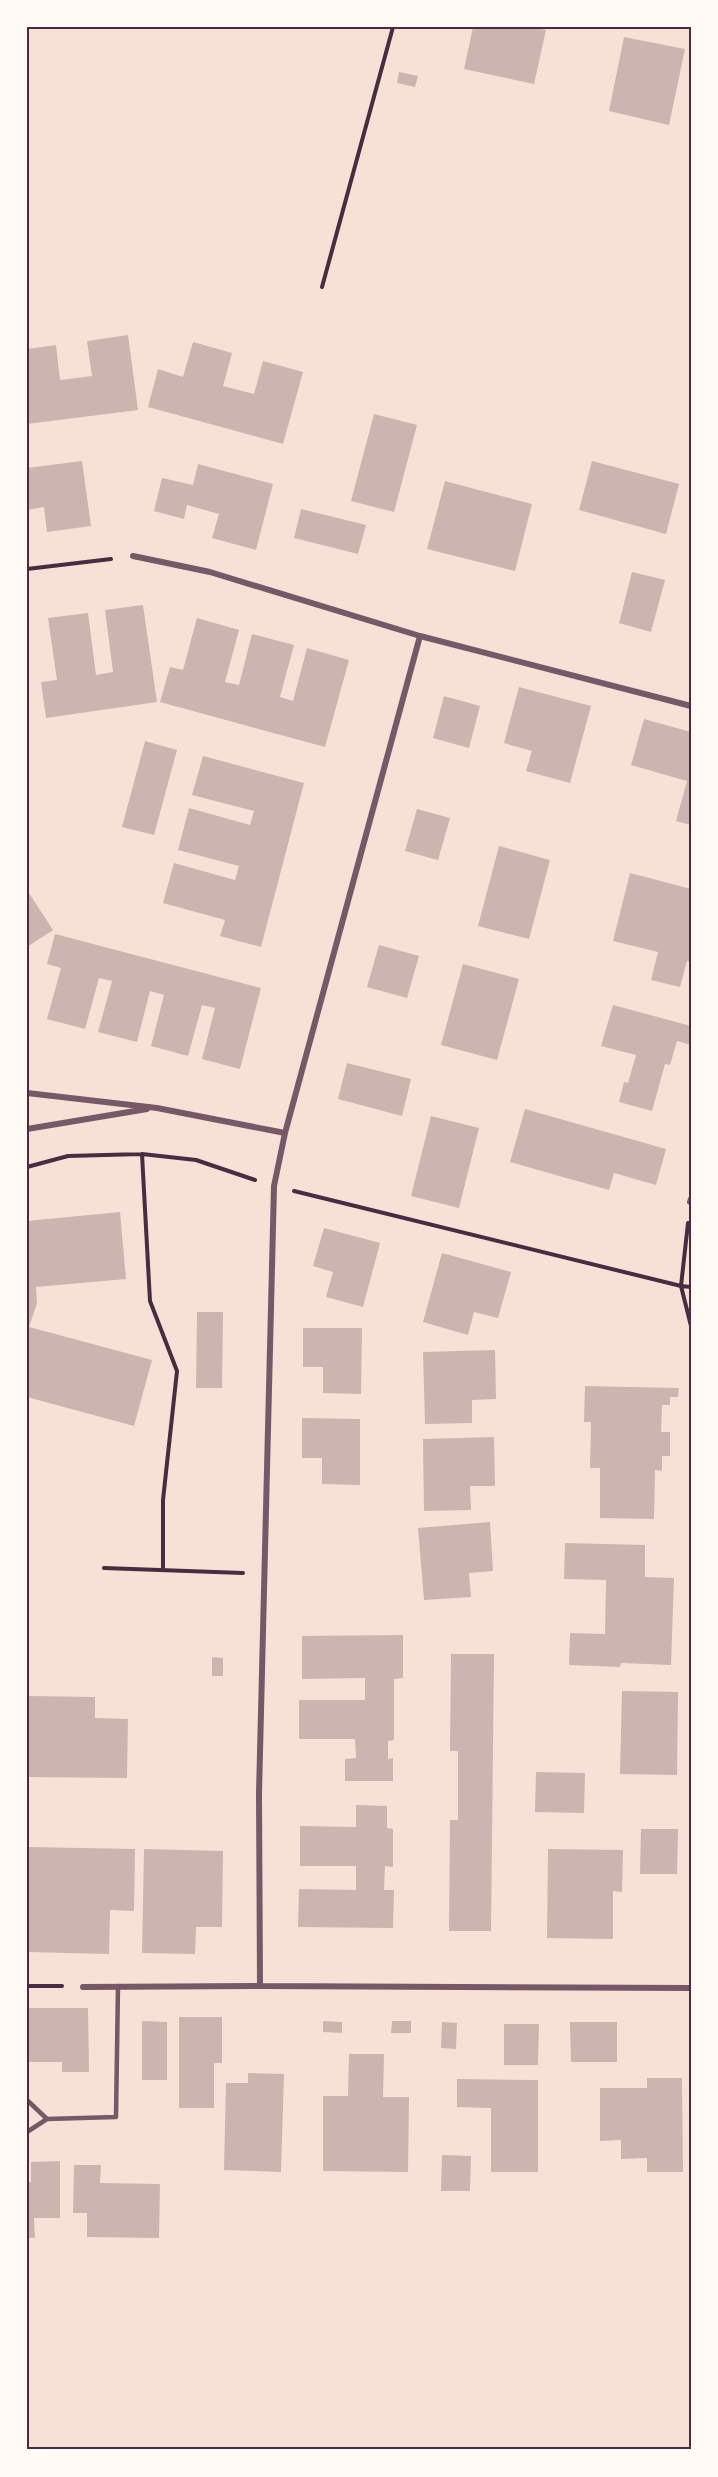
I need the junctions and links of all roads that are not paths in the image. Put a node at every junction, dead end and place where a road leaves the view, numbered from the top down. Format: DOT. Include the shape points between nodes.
graph roads {
  1 [pos="133,556"];
  2 [pos="420,636"];
  3 [pos="691,706"];
  4 [pos="27,1093"];
  5 [pos="157,1108"];
  6 [pos="27,1129"];
  7 [pos="285,1133"];
  8 [pos="118,1986"];
  9 [pos="260,1986"];
  10 [pos="83,1987"];
  11 [pos="691,1988"];
  12 [pos="27,2100"];
  13 [pos="47,2119"];
  14 [pos="27,2132"];
  1 -- 2 [label="street" via="210,572"];
  2 -- 3 [label="street"];
  2 -- 7 [label="street"];
  4 -- 5 [label="street"];
  5 -- 6 [label="street"];
  5 -- 7 [label="street"];
  7 -- 9 [label="street" via="274,1186 258,1827"];
  8 -- 9 [label="street"];
  8 -- 10 [label="street"];
  8 -- 13 [label="lane" via="116,2117"];
  9 -- 11 [label="street"];
  12 -- 13 [label="lane"];
  13 -- 14 [label="lane"];
}
